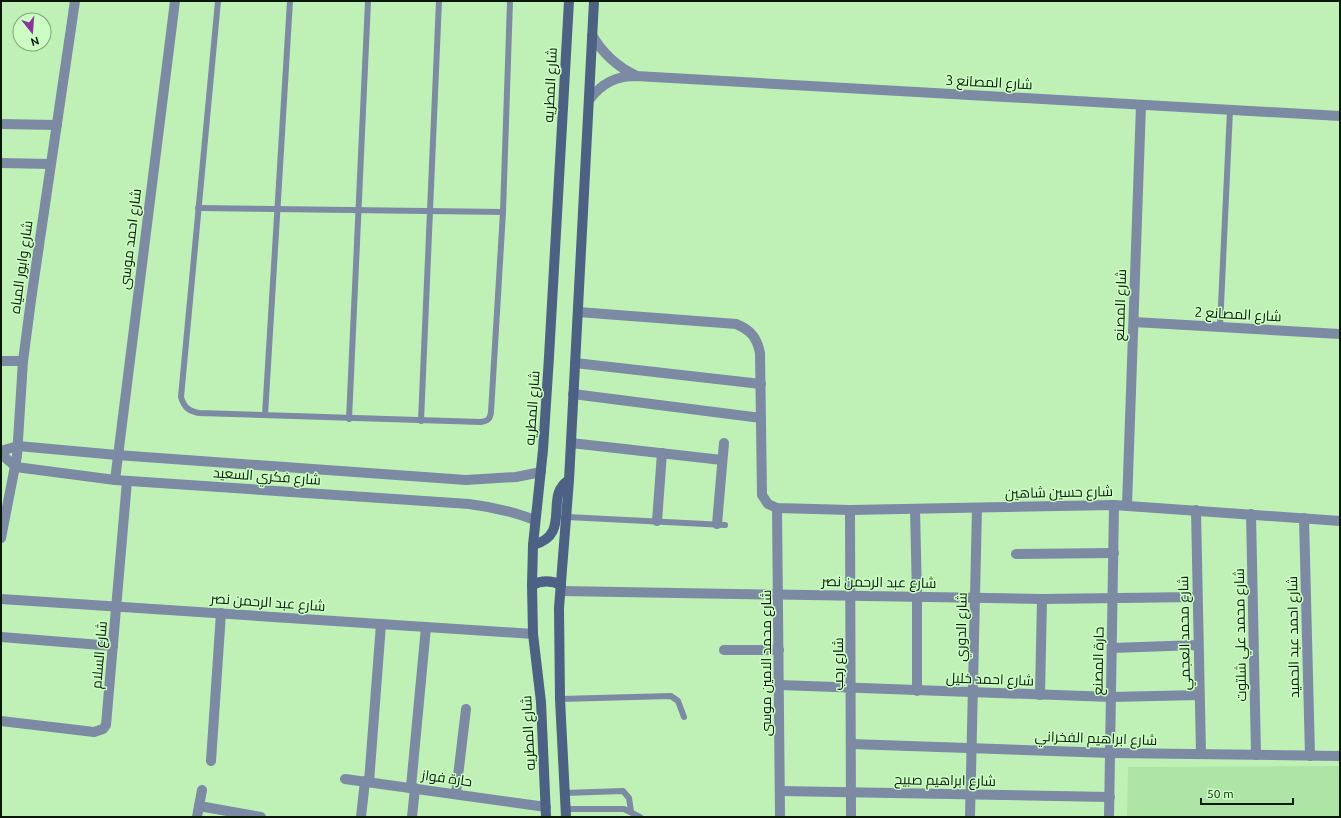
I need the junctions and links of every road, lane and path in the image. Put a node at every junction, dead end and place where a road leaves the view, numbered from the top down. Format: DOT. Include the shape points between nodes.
graph roads {
  1 [pos="75,1"];
  2 [pos="175,1"];
  3 [pos="218,1"];
  4 [pos="290,1"];
  5 [pos="368,1"];
  6 [pos="439,1"];
  7 [pos="510,1"];
  8 [pos="569,1"];
  9 [pos="594,1"];
  10 [pos="592,35"];
  11 [pos="636,76"];
  12 [pos="589,100"];
  13 [pos="1141,105"];
  14 [pos="1230,110"];
  15 [pos="1340,116"];
  16 [pos="1,124"];
  17 [pos="56,125"];
  18 [pos="1,163"];
  19 [pos="50,164"];
  20 [pos="198,208"];
  21 [pos="279,209"];
  22 [pos="358,210"];
  23 [pos="430,211"];
  24 [pos="503,212"];
  25 [pos="578,312"];
  26 [pos="1134,322"];
  27 [pos="1220,327"];
  28 [pos="1340,334"];
  29 [pos="1,361"];
  30 [pos="23,361"];
  31 [pos="575,363"];
  32 [pos="761,384"];
  33 [pos="573,394"];
  34 [pos="265,415"];
  35 [pos="761,418"];
  36 [pos="349,419"];
  37 [pos="421,421"];
  38 [pos="571,443"];
  39 [pos="724,443"];
  40 [pos="18,446"];
  41 [pos="1,452"];
  42 [pos="662,453"];
  43 [pos="117,455"];
  44 [pos="722,460"];
  45 [pos="16,467"];
  46 [pos="541,472"];
  47 [pos="115,480"];
  48 [pos="569,480"];
  49 [pos="127,481"];
  50 [pos="5,498"];
  51 [pos="1114,505"];
  52 [pos="1127,505"];
  53 [pos="777,508"];
  54 [pos="977,508"];
  55 [pos="914,509"];
  56 [pos="850,510"];
  57 [pos="1196,510"];
  58 [pos="1251,514"];
  59 [pos="567,517"];
  60 [pos="1304,518"];
  61 [pos="535,520"];
  62 [pos="1340,521"];
  63 [pos="657,522"];
  64 [pos="721,524"];
  65 [pos="1,538"];
  66 [pos="533,545"];
  67 [pos="1114,553"];
  68 [pos="1016,554"];
  69 [pos="532,585"];
  70 [pos="561,588"];
  71 [pos="780,594"];
  72 [pos="852,596"];
  73 [pos="918,597"];
  74 [pos="1197,597"];
  75 [pos="975,598"];
  76 [pos="1,599"];
  77 [pos="1042,599"];
  78 [pos="1113,599"];
  79 [pos="117,607"];
  80 [pos="221,613"];
  81 [pos="381,624"];
  82 [pos="426,626"];
  83 [pos="533,634"];
  84 [pos="1,637"];
  85 [pos="1198,645"];
  86 [pos="113,646"];
  87 [pos="1112,648"];
  88 [pos="724,650"];
  89 [pos="779,650"];
  90 [pos="780,686"];
  91 [pos="852,688"];
  92 [pos="917,691"];
  93 [pos="974,693"];
  94 [pos="1040,695"];
  95 [pos="1200,695"];
  96 [pos="1112,697"];
  97 [pos="560,699"];
  98 [pos="466,709"];
  99 [pos="684,716"];
  100 [pos="1,721"];
  101 [pos="851,744"];
  102 [pos="972,748"];
  103 [pos="1111,753"];
  104 [pos="1201,754"];
  105 [pos="1256,755"];
  106 [pos="1310,756"];
  107 [pos="1340,756"];
  108 [pos="211,761"];
  109 [pos="345,779"];
  110 [pos="367,781"];
  111 [pos="413,787"];
  112 [pos="202,790"];
  113 [pos="780,790"];
  114 [pos="851,792"];
  115 [pos="456,793"];
  116 [pos="565,793"];
  117 [pos="971,794"];
  118 [pos="1110,797"];
  119 [pos="199,806"];
  120 [pos="631,811"];
  121 [pos="546,812"];
  122 [pos="566,813"];
  123 [pos="197,817"];
  124 [pos="261,817"];
  125 [pos="361,817"];
  126 [pos="412,817"];
  127 [pos="640,817"];
  128 [pos="780,817"];
  129 [pos="851,817"];
  130 [pos="970,817"];
  131 [pos="1109,817"];
  1 -- 17 [label="street, شارع وابور المياه"];
  2 -- 43 [label="street, شارع احمد موسى"];
  3 -- 20 [label="lane"];
  4 -- 21 [label="lane"];
  5 -- 22 [label="lane"];
  6 -- 23 [label="lane"];
  7 -- 24 [label="lane"];
  8 -- 46 [label="main road, شارع المطريه"];
  9 -- 10 [label="main road"];
  10 -- 11 [label="street, شارع المصانع 3" via="606,56"];
  10 -- 12 [label="main road"];
  11 -- 12 [label="street, شارع المصانع 3" via="614,79 596,91"];
  11 -- 13 [label="street, شارع المصانع 3"];
  12 -- 25 [label="main road"];
  13 -- 14 [label="street, شارع المصانع 3"];
  13 -- 26 [label="street, شارع المصنع"];
  14 -- 15 [label="street, شارع المصانع 3"];
  14 -- 27 [label="lane"];
  16 -- 17 [label="street"];
  17 -- 19 [label="street, شارع وابور المياه"];
  18 -- 19 [label="street"];
  19 -- 30 [label="street, شارع وابور المياه"];
  20 -- 21 [label="lane"];
  20 -- 34 [label="lane" via="181,397 183,405 190,411 199,413"];
  21 -- 22 [label="lane"];
  21 -- 34 [label="lane"];
  22 -- 23 [label="lane"];
  22 -- 36 [label="lane"];
  23 -- 24 [label="lane"];
  23 -- 37 [label="lane"];
  24 -- 37 [label="lane" via="490,417 481,422"];
  25 -- 31 [label="main road"];
  25 -- 32 [label="street" via="736,324 745,327 758,343"];
  26 -- 27 [label="street, شارع المصانع 2"];
  26 -- 52 [label="street, شارع المصنع"];
  27 -- 28 [label="street, شارع المصانع 2"];
  29 -- 30 [label="street"];
  30 -- 40 [label="street, شارع وابور المياه"];
  31 -- 32 [label="street"];
  31 -- 33 [label="main road"];
  32 -- 35 [label="street"];
  33 -- 35 [label="street"];
  33 -- 38 [label="main road"];
  34 -- 36 [label="lane"];
  35 -- 53 [label="street" via="762,495 768,504"];
  36 -- 37 [label="lane"];
  38 -- 42 [label="street"];
  38 -- 48 [label="main road"];
  39 -- 44 [label="street"];
  40 -- 41 [label="street, شارع فكري السعيد"];
  40 -- 43 [label="street, شارع فكري السعيد"];
  40 -- 45 [label="street, شارع وابور المياه"];
  41 -- 45 [label="street, شارع فكري السعيد"];
  42 -- 44 [label="street"];
  42 -- 63 [label="street"];
  43 -- 46 [label="street, شارع فكري السعيد" via="466,480 516,477"];
  43 -- 47 [label="street, شارع احمد موسى"];
  44 -- 64 [label="street"];
  45 -- 47 [label="street, شارع فكري السعيد"];
  45 -- 50 [label="street, شارع وابور المياه"];
  46 -- 61 [label="main road, شارع المطريه"];
  47 -- 49 [label="street, شارع فكري السعيد"];
  48 -- 59 [label="main road"];
  48 -- 66 [label="main road" via="558,494 554,531 545,541"];
  49 -- 61 [label="street, شارع فكري السعيد" via="469,504 493,507"];
  49 -- 79 [label="street, شارع السلام"];
  50 -- 65 [label="street, شارع وابور المياه"];
  51 -- 52 [label="street, شارع حسين شاهين"];
  51 -- 54 [label="street, شارع حسين شاهين"];
  51 -- 67 [label="street, حارة المصنع"];
  52 -- 57 [label="street, شارع حسين شاهين"];
  53 -- 56 [label="street, شارع حسين شاهين"];
  53 -- 71 [label="street, شارع محمد الامين موسى"];
  54 -- 55 [label="street, شارع حسين شاهين"];
  54 -- 75 [label="street, شارع الدوري"];
  55 -- 56 [label="street, شارع حسين شاهين"];
  55 -- 73 [label="street"];
  56 -- 72 [label="street, شارع رجب"];
  57 -- 58 [label="street, شارع حسين شاهين"];
  57 -- 74 [label="street, شارع محمد العجمي"];
  58 -- 60 [label="street, شارع حسين شاهين"];
  58 -- 105 [label="street, شارع محمد علي شلتوت"];
  59 -- 63 [label="lane"];
  59 -- 70 [label="main road"];
  60 -- 62 [label="street, شارع حسين شاهين"];
  60 -- 106 [label="street, شارع احمد عبد الحميد"];
  61 -- 66 [label="main road, شارع المطريه"];
  63 -- 64 [label="lane"];
  66 -- 69 [label="main road, شارع المطريه"];
  67 -- 68 [label="street"];
  67 -- 78 [label="street, حارة المصنع"];
  69 -- 70 [label="main road" via="543,581 555,582"];
  69 -- 83 [label="main road, شارع المطريه"];
  70 -- 71 [label="street, شارع عبد الرحمن نصر"];
  70 -- 97 [label="main road"];
  71 -- 72 [label="street, شارع عبد الرحمن نصر"];
  71 -- 89 [label="street, شارع محمد الامين موسى"];
  72 -- 73 [label="street, شارع عبد الرحمن نصر"];
  72 -- 91 [label="street, شارع رجب"];
  73 -- 75 [label="street, شارع عبد الرحمن نصر"];
  73 -- 92 [label="street"];
  74 -- 78 [label="street, شارع عبد الرحمن نصر"];
  74 -- 85 [label="street, شارع محمد العجمي"];
  75 -- 77 [label="street, شارع عبد الرحمن نصر"];
  75 -- 93 [label="street, شارع الدوري"];
  76 -- 79 [label="street, شارع عبد الرحمن نصر"];
  77 -- 78 [label="street, شارع عبد الرحمن نصر"];
  77 -- 94 [label="street"];
  78 -- 87 [label="street, حارة المصنع"];
  79 -- 80 [label="street, شارع عبد الرحمن نصر"];
  79 -- 86 [label="street, شارع السلام"];
  80 -- 81 [label="street, شارع عبد الرحمن نصر"];
  80 -- 108 [label="street"];
  81 -- 82 [label="street, شارع عبد الرحمن نصر"];
  81 -- 110 [label="street"];
  82 -- 83 [label="street, شارع عبد الرحمن نصر"];
  82 -- 111 [label="street"];
  83 -- 121 [label="main road, شارع المطريه" via="541,702"];
  84 -- 86 [label="street"];
  85 -- 87 [label="street"];
  85 -- 95 [label="street, شارع محمد العجمي"];
  86 -- 100 [label="street, شارع السلام" via="107,720 103,729 94,732"];
  87 -- 96 [label="street, حارة المصنع"];
  88 -- 89 [label="street"];
  89 -- 90 [label="street, شارع محمد الامين موسى"];
  90 -- 91 [label="street, شارع احمد خليل"];
  90 -- 113 [label="street, شارع محمد الامين موسى"];
  91 -- 92 [label="street, شارع احمد خليل"];
  91 -- 101 [label="street, شارع رجب"];
  92 -- 93 [label="street, شارع احمد خليل"];
  93 -- 94 [label="street, شارع احمد خليل"];
  93 -- 102 [label="street, شارع الدوري"];
  94 -- 96 [label="street, شارع احمد خليل"];
  95 -- 96 [label="street, شارع احمد خليل"];
  95 -- 104 [label="street, شارع محمد العجمي"];
  96 -- 103 [label="street, حارة المصنع"];
  97 -- 99 [label="lane" via="671,696 678,701"];
  97 -- 116 [label="main road"];
  98 -- 115 [label="street"];
  101 -- 102 [label="street, شارع ابراهيم الفخراني"];
  101 -- 114 [label="street, شارع رجب"];
  102 -- 103 [label="street, شارع ابراهيم الفخراني"];
  102 -- 117 [label="street, شارع الدوري"];
  103 -- 104 [label="street, شارع ابراهيم الفخراني"];
  103 -- 118 [label="street, حارة المصنع"];
  104 -- 105 [label="street, شارع ابراهيم الفخراني"];
  105 -- 106 [label="street, شارع ابراهيم الفخراني"];
  106 -- 107 [label="street, شارع ابراهيم الفخراني"];
  109 -- 110 [label="street, حارة فواز"];
  110 -- 111 [label="street, حارة فواز"];
  110 -- 125 [label="street"];
  111 -- 115 [label="street, حارة فواز"];
  111 -- 126 [label="street"];
  112 -- 119 [label="street"];
  113 -- 114 [label="street, شارع ابراهيم صبيح"];
  113 -- 128 [label="street, شارع محمد الامين موسى"];
  114 -- 117 [label="street, شارع ابراهيم صبيح"];
  114 -- 129 [label="street, شارع رجب"];
  115 -- 121 [label="street, حارة فواز"];
  116 -- 120 [label="lane" via="623,791 629,798"];
  116 -- 122 [label="main road"];
  117 -- 118 [label="street, شارع ابراهيم صبيح"];
  117 -- 130 [label="street, شارع الدوري"];
  118 -- 131 [label="street, حارة المصنع"];
  119 -- 123 [label="street"];
  119 -- 124 [label="street"];
  120 -- 122 [label="lane" via="624,808"];
  120 -- 127 [label="lane"];
}
